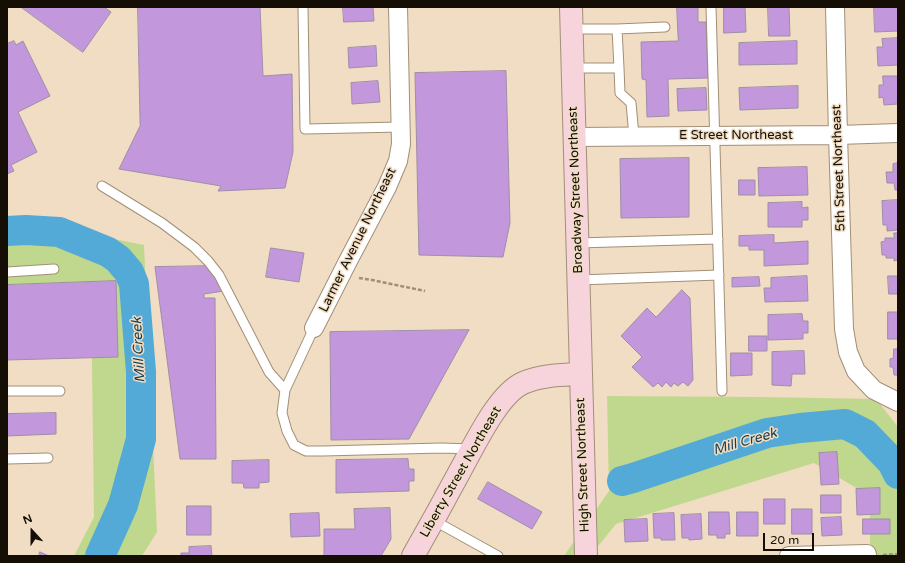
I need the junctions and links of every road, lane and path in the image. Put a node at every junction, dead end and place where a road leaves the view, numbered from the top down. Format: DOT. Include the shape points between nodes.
graph roads {
  1 [pos="303,7"];
  2 [pos="398,7"];
  3 [pos="571,7"];
  4 [pos="712,7"];
  5 [pos="835,7"];
  6 [pos="665,27"];
  7 [pos="572,29"];
  8 [pos="617,30"];
  9 [pos="572,68"];
  10 [pos="619,68"];
  11 [pos="401,127"];
  12 [pos="898,133"];
  13 [pos="838,135"];
  14 [pos="634,136"];
  15 [pos="715,136"];
  16 [pos="574,137"];
  17 [pos="102,186"];
  18 [pos="718,239"];
  19 [pos="577,243"];
  20 [pos="54,269"];
  21 [pos="7,272"];
  22 [pos="719,275"];
  23 [pos="341,276"];
  24 [pos="578,280"];
  25 [pos="425,291"];
  26 [pos="314,328"];
  27 [pos="580,374"];
  28 [pos="285,390"];
  29 [pos="7,391"];
  30 [pos="60,391"];
  31 [pos="722,391"];
  32 [pos="898,402"];
  33 [pos="472,449"];
  34 [pos="48,458"];
  35 [pos="7,459"];
  36 [pos="433,520"];
  37 [pos="872,554"];
  38 [pos="898,554"];
  39 [pos="413,556"];
  40 [pos="498,556"];
  41 [pos="586,556"];
  42 [pos="789,556"];
  1 -- 11 [label="lane" via="305,129"];
  2 -- 11 [label="street, Larmer Avenue Northeast"];
  3 -- 7 [label="main road, Broadway Street Northeast"];
  4 -- 15 [label="lane"];
  5 -- 13 [label="street, 5th Street Northeast"];
  6 -- 8 [label="lane"];
  7 -- 8 [label="lane"];
  7 -- 9 [label="main road, Broadway Street Northeast"];
  8 -- 10 [label="lane"];
  9 -- 10 [label="lane"];
  9 -- 16 [label="main road, Broadway Street Northeast"];
  10 -- 14 [label="lane" via="620,93 631,103"];
  11 -- 23 [label="street, Larmer Avenue Northeast" via="402,144 398,161"];
  12 -- 13 [label="street, E Street Northeast"];
  13 -- 15 [label="street, E Street Northeast"];
  13 -- 32 [label="street, 5th Street Northeast" via="844,329 848,352 856,371 874,390"];
  14 -- 15 [label="street, E Street Northeast"];
  14 -- 16 [label="street, E Street Northeast"];
  15 -- 18 [label="lane"];
  16 -- 19 [label="main road, Broadway Street Northeast"];
  17 -- 28 [label="lane" via="162,223 208,260 219,275 269,372"];
  18 -- 19 [label="lane"];
  18 -- 22 [label="lane"];
  19 -- 24 [label="main road, Broadway Street Northeast"];
  20 -- 21 [label="lane"];
  22 -- 24 [label="lane"];
  22 -- 31 [label="lane"];
  23 -- 25 [label="path"];
  23 -- 26 [label="street, Larmer Avenue Northeast"];
  24 -- 27 [label="main road, Broadway Street Northeast"];
  26 -- 28 [label="lane"];
  27 -- 33 [label="main road, Liberty Street Northeast" via="537,378 511,391 492,414"];
  27 -- 41 [label="main road, High Street Northeast"];
  28 -- 33 [label="lane" via="282,414 286,431 294,445 306,450 324,452"];
  29 -- 30 [label="lane"];
  33 -- 36 [label="main road, Liberty Street Northeast"];
  34 -- 35 [label="lane"];
  36 -- 39 [label="main road, Liberty Street Northeast"];
  36 -- 40 [label="lane"];
  37 -- 38 [label="path"];
  37 -- 42 [label="street"];
}
